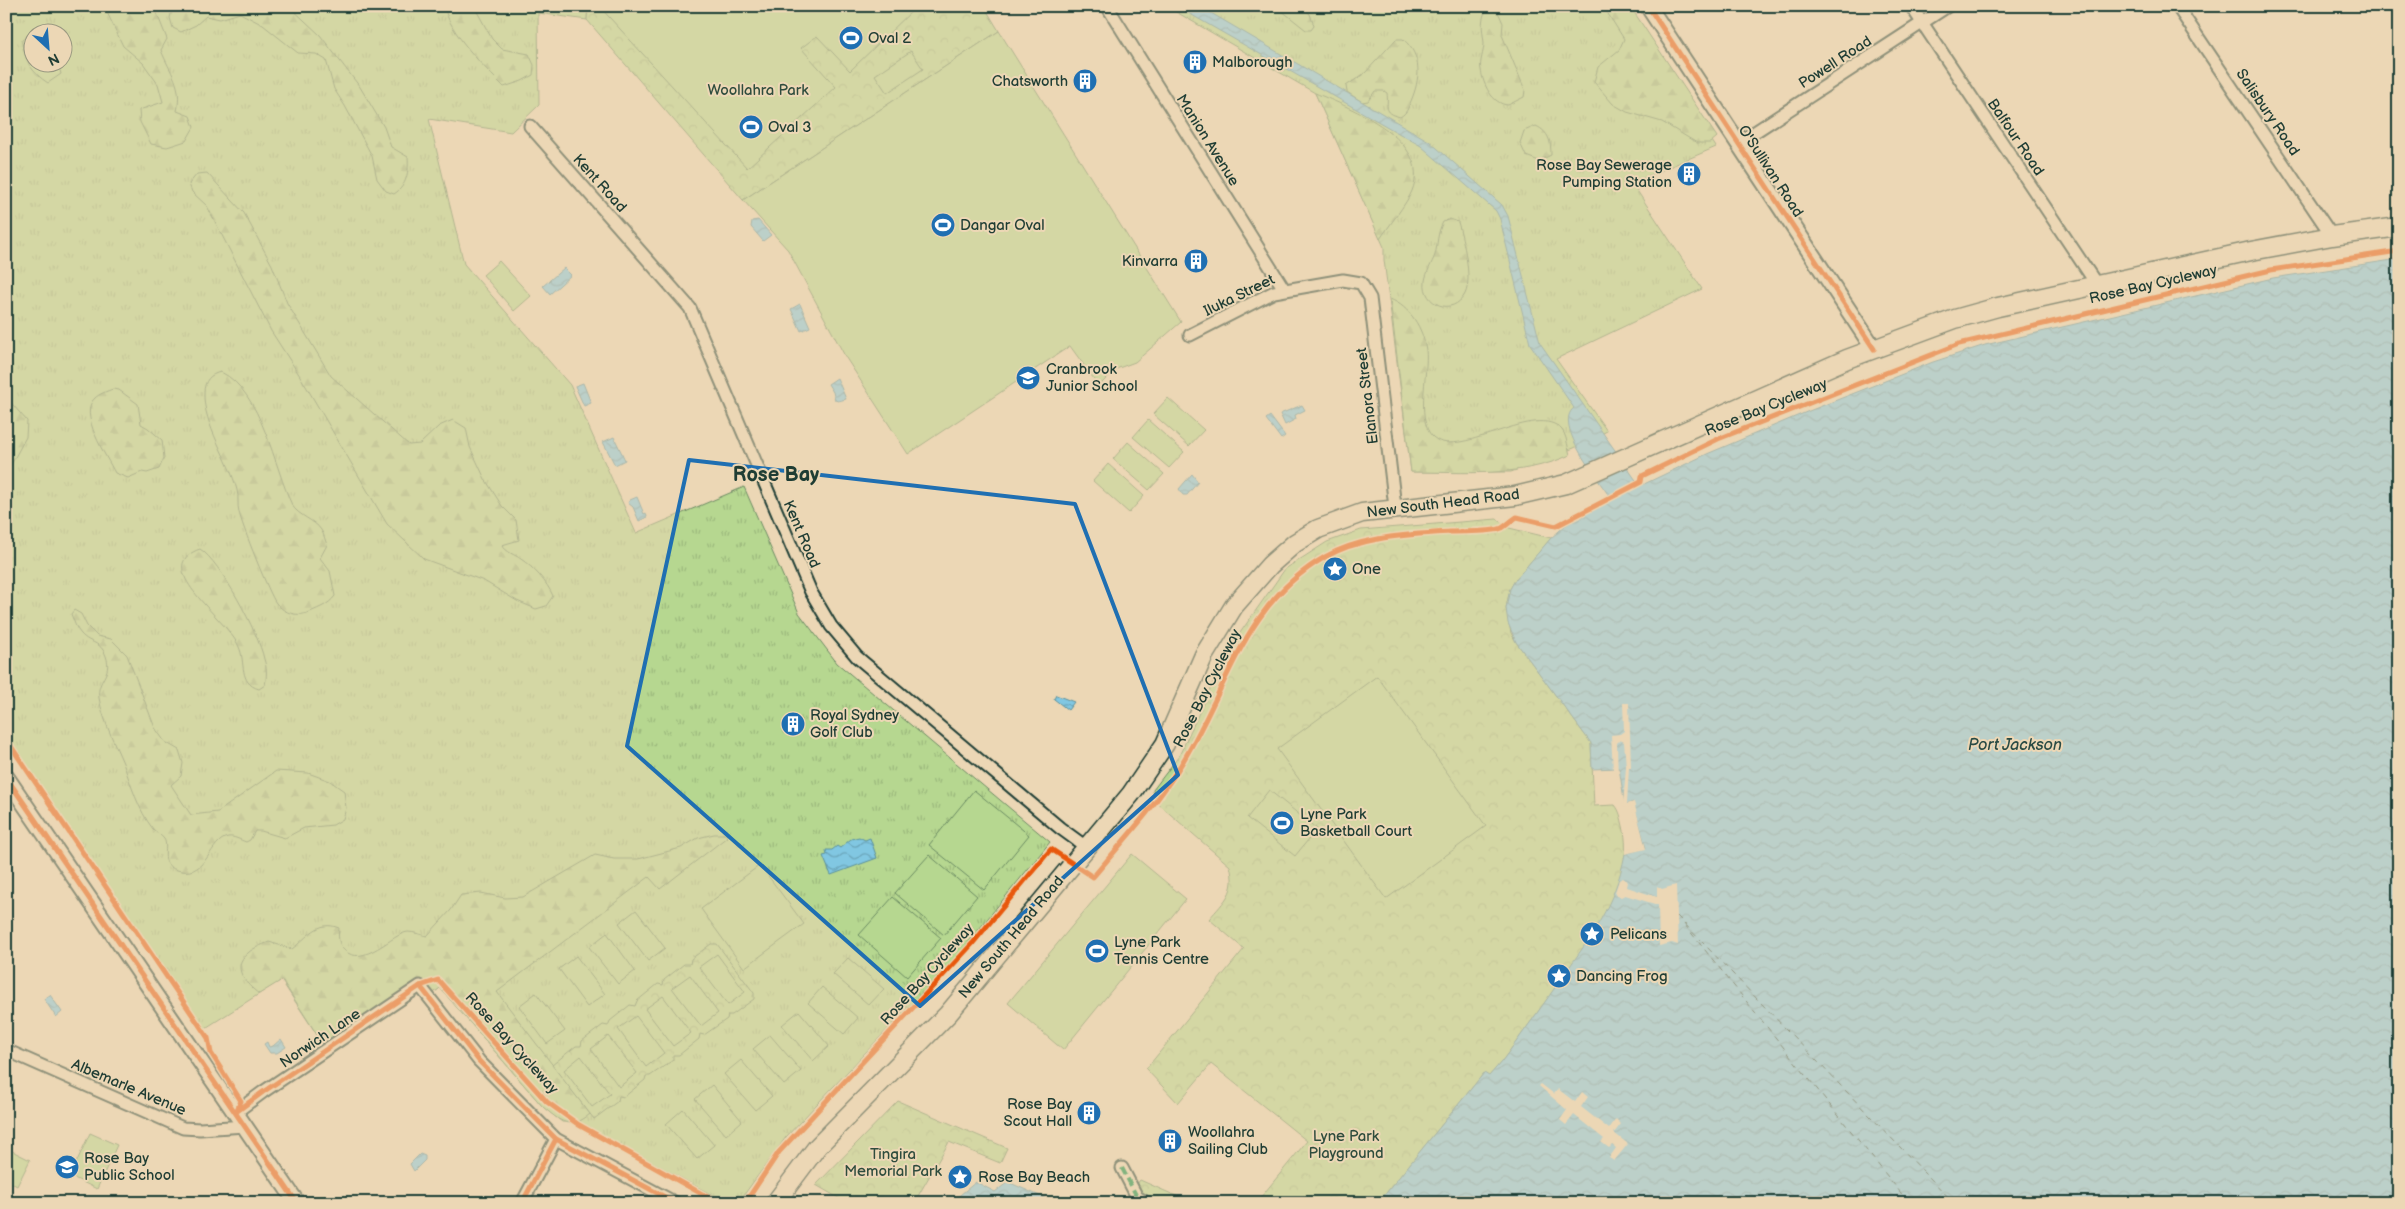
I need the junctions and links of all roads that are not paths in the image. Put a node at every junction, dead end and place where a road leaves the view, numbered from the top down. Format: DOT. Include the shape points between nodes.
graph roads {
  1 [pos="1107,6"];
  2 [pos="1648,6"];
  3 [pos="1911,6"];
  4 [pos="1948,6"];
  5 [pos="2177,6"];
  6 [pos="1922,24"];
  7 [pos="530,126"];
  8 [pos="1738,143"];
  9 [pos="2399,227"];
  10 [pos="2332,236"];
  11 [pos="1361,283"];
  12 [pos="2097,285"];
  13 [pos="1284,289"];
  14 [pos="1190,336"];
  15 [pos="1874,349"];
  16 [pos="1395,508"];
  17 [pos="6,777"];
  18 [pos="12,795"];
  19 [pos="1086,847"];
  20 [pos="6,1050"];
  21 [pos="236,1112"];
  22 [pos="245,1126"];
  23 [pos="556,1139"];
  24 [pos="1122,1168"];
  25 [pos="297,1203"];
  26 [pos="522,1203"];
  27 [pos="676,1203"];
  28 [pos="775,1203"];
  29 [pos="1147,1203"];
  1 -- 13 [label="street, Manion Avenue"];
  2 -- 8 [label="street, O'Sullivan Road"];
  3 -- 6 [label="street, Balfour Road"];
  4 -- 6 [label="street, Powell Road"];
  5 -- 10 [label="street, Salisbury Road"];
  6 -- 8 [label="street, Powell Road"];
  6 -- 12 [label="street, Balfour Road"];
  7 -- 19 [label="street, Kent Road" via="690,308 811,592 831,626 865,664"];
  8 -- 15 [label="street, O'Sullivan Road"];
  9 -- 10 [label="main road, New South Head Road"];
  10 -- 12 [label="main road, New South Head Road"];
  11 -- 13 [label="street, Iluka Street" via="1343,280"];
  11 -- 16 [label="street, Elanora Street" via="1370,298"];
  12 -- 15 [label="main road, New South Head Road" via="1955,319"];
  13 -- 14 [label="street, Iluka Street" via="1264,296"];
  15 -- 16 [label="main road, New South Head Road" via="1554,488 1515,496"];
  16 -- 19 [label="main road, New South Head Road" via="1362,513 1318,529 1294,543 1251,586 1218,630 1204,655 1165,744 1130,794"];
  17 -- 18 [label="street"];
  18 -- 21 [label="street"];
  19 -- 28 [label="main road, New South Head Road" via="948,1014 817,1147"];
  20 -- 22 [label="street, Albemarle Avenue" via="183,1128"];
  21 -- 22 [label="street"];
  21 -- 23 [label="street, Norwich Lane" via="420,986 479,1061"];
  22 -- 25 [label="street"];
  23 -- 26 [label="street"];
  23 -- 27 [label="street"];
  24 -- 29 [label="street" via="1137,1197"];
}
